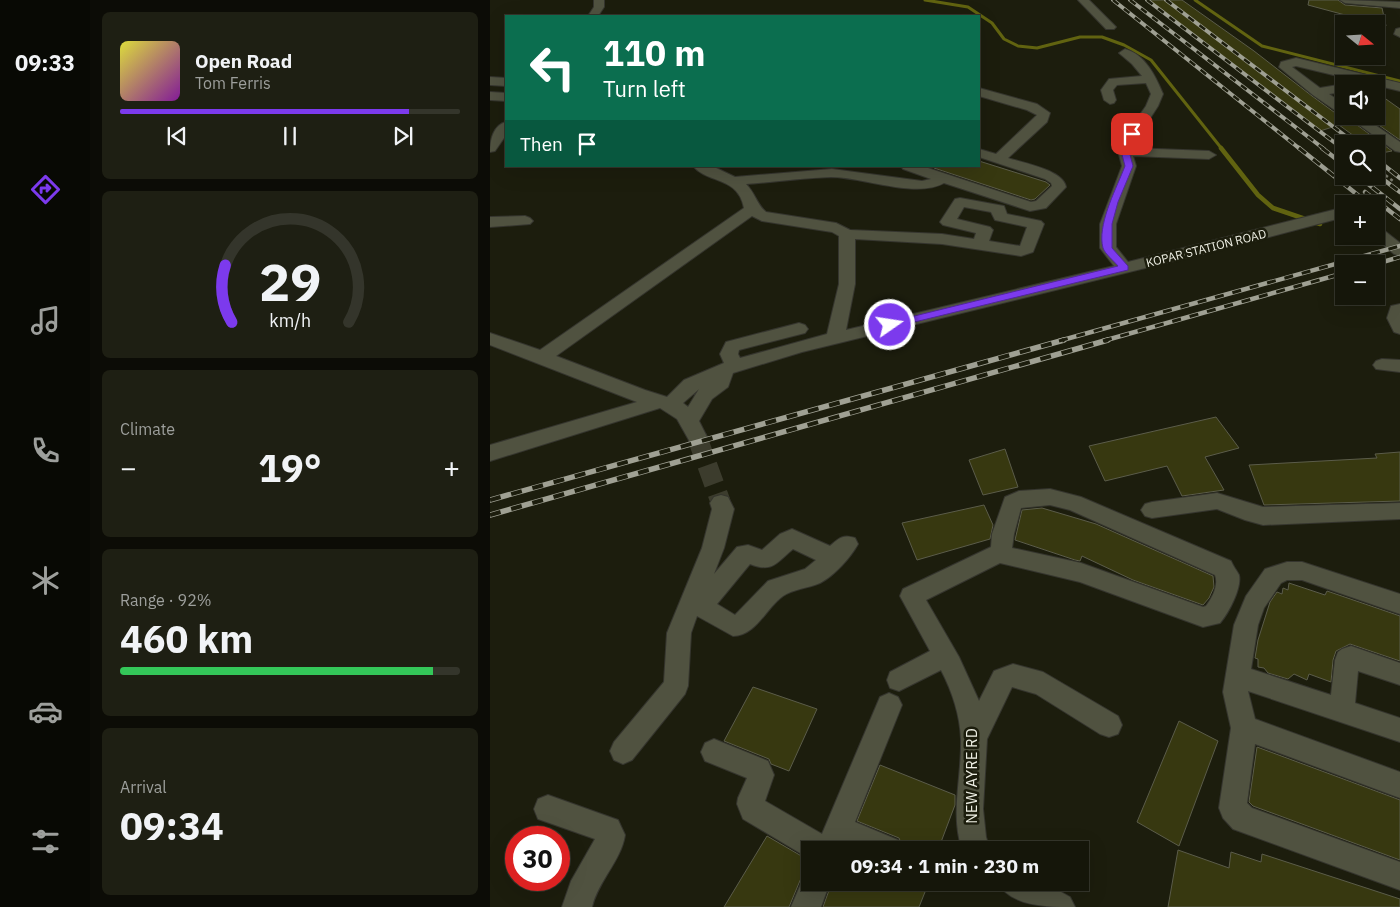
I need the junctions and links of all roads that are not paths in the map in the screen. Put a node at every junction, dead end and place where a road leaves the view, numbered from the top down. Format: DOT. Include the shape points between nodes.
graph roads {
  1 [pos="600,0"];
  2 [pos="1083,0"];
  3 [pos="1345,0"];
  4 [pos="1398,8"];
  5 [pos="594,15"];
  6 [pos="1110,27"];
  7 [pos="1125,53"];
  8 [pos="1338,75"];
  9 [pos="1151,78"];
  10 [pos="490,81"];
  11 [pos="505,82"];
  12 [pos="1385,87"];
  13 [pos="1400,87"];
  14 [pos="1335,89"];
  15 [pos="1385,90"];
  16 [pos="980,92"];
  17 [pos="1317,92"];
  18 [pos="490,96"];
  19 [pos="505,97"];
  20 [pos="1400,97"];
  21 [pos="1110,100"];
  22 [pos="1335,104"];
  23 [pos="1366,125"];
  24 [pos="505,127"];
  25 [pos="490,148"];
  26 [pos="1400,148"];
  27 [pos="1124,152"];
  28 [pos="980,153"];
  29 [pos="1209,155"];
  30 [pos="998,159"];
  31 [pos="702,167"];
  32 [pos="911,167"];
  33 [pos="943,178"];
  34 [pos="733,181"];
  35 [pos="752,209"];
  36 [pos="1335,214"];
  37 [pos="525,221"];
  38 [pos="490,222"];
  39 [pos="976,227"];
  40 [pos="847,234"];
  41 [pos="1385,238"];
  42 [pos="956,241"];
  43 [pos="980,244"];
  44 [pos="1400,251"];
  45 [pos="1124,268"];
  46 [pos="1400,309"];
  47 [pos="1400,328"];
  48 [pos="799,329"];
  49 [pos="835,338"];
  50 [pos="490,339"];
  51 [pos="543,357"];
  52 [pos="1382,365"];
  53 [pos="1400,366"];
  54 [pos="730,368"];
  55 [pos="665,403"];
  56 [pos="490,453"];
  57 [pos="721,503"];
  58 [pos="1152,510"];
  59 [pos="1400,511"];
  60 [pos="840,551"];
  61 [pos="1001,552"];
  62 [pos="1400,604"];
  63 [pos="944,655"];
  64 [pos="1400,674"];
  65 [pos="1238,676"];
  66 [pos="899,680"];
  67 [pos="889,705"];
  68 [pos="1342,710"];
  69 [pos="1109,725"];
  70 [pos="1244,728"];
  71 [pos="1400,730"];
  72 [pos="974,738"];
  73 [pos="623,751"];
  74 [pos="714,752"];
  75 [pos="1400,785"];
  76 [pos="548,809"];
  77 [pos="852,835"];
  78 [pos="807,841"];
  79 [pos="833,841"];
  80 [pos="866,841"];
  81 [pos="974,841"];
  82 [pos="1400,876"];
  83 [pos="812,891"];
  84 [pos="1029,891"];
  85 [pos="577,907"];
  86 [pos="806,907"];
  87 [pos="1060,907"];
  1 -- 5 [label="street"];
  2 -- 6 [label="street"];
  3 -- 4 [label="street"];
  7 -- 9 [label="street" via="1137,60"];
  8 -- 17 [label="street" via="1296,62 1285,65"];
  9 -- 21 [label="street" via="1113,82 1107,90"];
  9 -- 27 [label="street" via="1157,94"];
  10 -- 11 [label="street"];
  12 -- 13 [label="street"];
  14 -- 17 [label="street"];
  15 -- 20 [label="street"];
  16 -- 30 [label="street" via="1032,106 1044,113 1042,119"];
  17 -- 22 [label="street"];
  18 -- 19 [label="street"];
  23 -- 26 [label="street"];
  24 -- 25 [label="street"];
  27 -- 29 [label="street"];
  27 -- 45 [label="street" via="1129,166 1108,224 1108,248"];
  28 -- 30 [label="street"];
  30 -- 33 [label="street" via="1050,176 1058,181 1059,187 1041,205 1030,207"];
  31 -- 34 [label="street"];
  32 -- 33 [label="street"];
  33 -- 34 [label="street" via="922,185 832,173"];
  34 -- 35 [label="street" via="751,198"];
  35 -- 40 [label="street" via="773,219 836,228"];
  35 -- 51 [label="street"];
  36 -- 45 [label="street, KOPAR STATION ROAD"];
  37 -- 38 [label="street"];
  39 -- 42 [label="street" via="960,233"];
  39 -- 43 [label="street" via="986,232"];
  39 -- 43 [label="street" via="948,222 959,202 999,209 1000,217 1036,226 1025,251"];
  40 -- 42 [label="street"];
  40 -- 49 [label="street" via="847,284"];
  41 -- 44 [label="street"];
  42 -- 43 [label="street"];
  45 -- 49 [label="street, KOPAR STATION ROAD"];
  46 -- 47 [label="street" via="1395,323"];
  48 -- 54 [label="street" via="732,346"];
  49 -- 54 [label="street, KOPAR STATION ROAD"];
  50 -- 51 [label="street"];
  51 -- 55 [label="street"];
  52 -- 53 [label="street"];
  54 -- 55 [label="street, KOPAR STATION ROAD" via="691,385"];
  54 -- 55 [label="street" via="721,382 705,394 693,429 681,412"];
  55 -- 56 [label="street"];
  57 -- 73 [label="street" via="723,509 713,548 679,633 676,686"];
  58 -- 59 [label="street" via="1217,501 1263,516"];
  60 -- 60 [label="street" via="812,576 776,588 738,626 733,626 702,604 745,554 764,560 792,538"];
  61 -- 61 [label="street" via="1012,503 1019,499 1050,496 1074,503 1223,568 1228,584 1216,612 1207,618 1081,573 1009,557"];
  61 -- 63 [label="street, NEW AYRE RD" via="911,596"];
  62 -- 65 [label="street" via="1302,571 1287,571 1273,576 1254,603 1246,625"];
  63 -- 66 [label="street"];
  63 -- 72 [label="street, NEW AYRE RD" via="961,688"];
  64 -- 68 [label="street" via="1350,657 1347,660"];
  65 -- 68 [label="street"];
  65 -- 70 [label="street" via="1235,692"];
  67 -- 79 [label="street"];
  68 -- 71 [label="street"];
  69 -- 72 [label="street" via="1043,684 1013,675 1004,679"];
  70 -- 75 [label="street"];
  70 -- 82 [label="street" via="1233,808 1237,814"];
  72 -- 81 [label="street, NEW AYRE RD" via="969,817"];
  74 -- 78 [label="street" via="760,770 761,777 750,798 753,809"];
  76 -- 85 [label="street" via="608,830 611,835 581,891"];
  77 -- 80 [label="street"];
  83 -- 86 [label="street"];
  84 -- 87 [label="street"];
}
